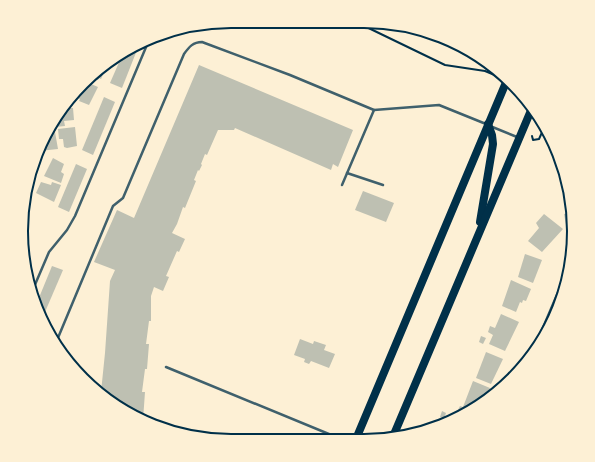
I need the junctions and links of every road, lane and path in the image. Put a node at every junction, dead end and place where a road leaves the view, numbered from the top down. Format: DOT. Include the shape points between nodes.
graph roads {
  1 [pos="368,28"];
  2 [pos="145,47"];
  3 [pos="493,74"];
  4 [pos="505,84"];
  5 [pos="374,110"];
  6 [pos="530,113"];
  7 [pos="488,124"];
  8 [pos="534,131"];
  9 [pos="542,133"];
  10 [pos="519,138"];
  11 [pos="347,173"];
  12 [pos="342,185"];
  13 [pos="383,185"];
  14 [pos="478,235"];
  15 [pos="35,284"];
  16 [pos="58,337"];
  17 [pos="166,367"];
  18 [pos="395,431"];
  19 [pos="329,434"];
  20 [pos="358,434"];
  1 -- 3 [label="path" via="434,61 452,67 484,70"];
  2 -- 15 [label="lane" via="75,216 49,252"];
  4 -- 7 [label="main road"];
  5 -- 7 [label="lane" via="439,105"];
  5 -- 11 [label="lane"];
  5 -- 16 [label="lane" via="202,42 196,42 189,47 123,198 113,206"];
  6 -- 10 [label="main road"];
  7 -- 10 [label="lane"];
  7 -- 14 [label="main road" via="493,144"];
  7 -- 20 [label="main road"];
  8 -- 9 [label="path" via="533,140 539,139"];
  10 -- 14 [label="main road"];
  11 -- 12 [label="lane"];
  11 -- 13 [label="lane"];
  14 -- 18 [label="main road"];
  17 -- 19 [label="lane"];
}
